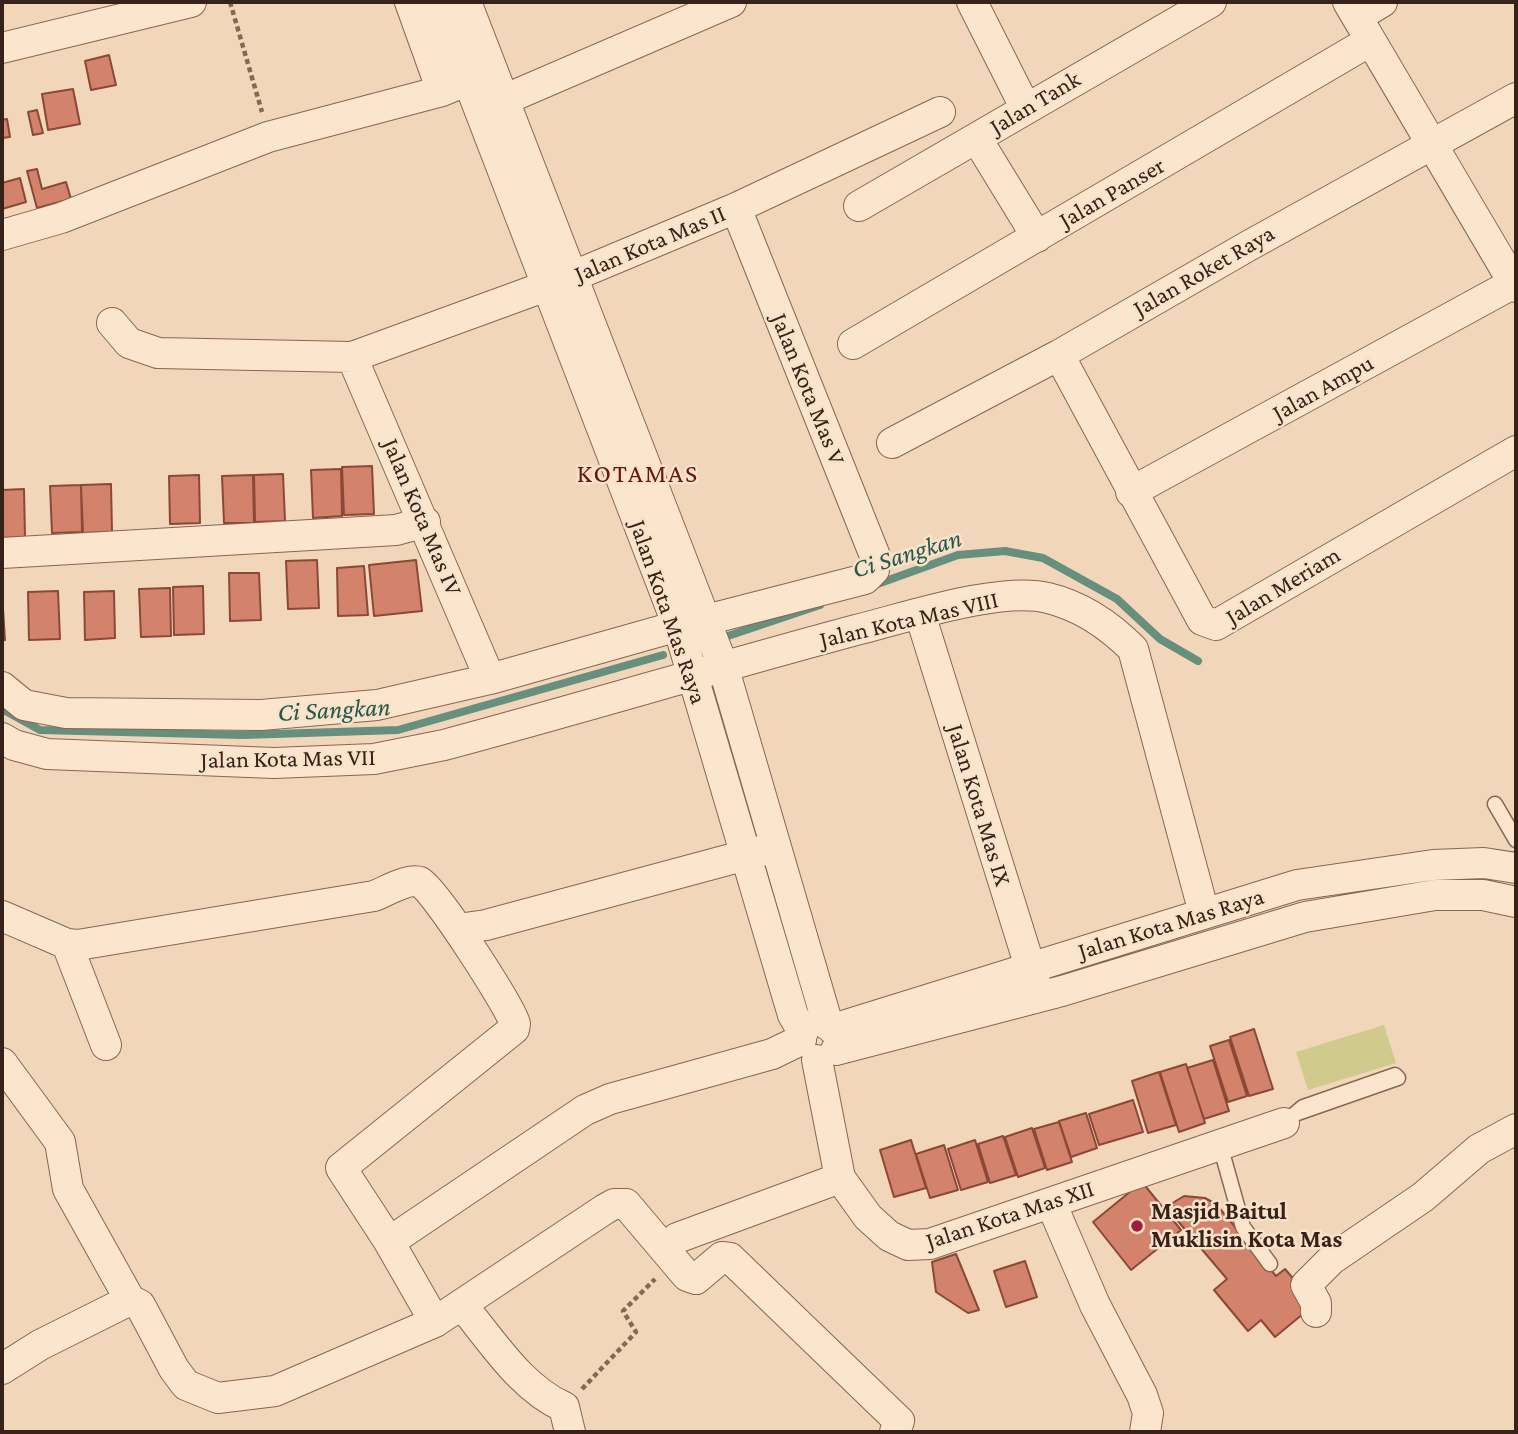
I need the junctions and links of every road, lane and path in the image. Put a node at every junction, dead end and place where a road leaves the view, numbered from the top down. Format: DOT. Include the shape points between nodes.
graph roads {
  1 [pos="191,2"];
  2 [pos="230,2"];
  3 [pos="410,2"];
  4 [pos="439,2"];
  5 [pos="466,2"];
  6 [pos="731,2"];
  7 [pos="972,2"];
  8 [pos="1211,2"];
  9 [pos="1382,2"];
  10 [pos="1358,20"];
  11 [pos="2,48"];
  12 [pos="455,85"];
  13 [pos="1516,98"];
  14 [pos="492,105"];
  15 [pos="1025,107"];
  16 [pos="940,112"];
  17 [pos="268,137"];
  18 [pos="977,139"];
  19 [pos="1432,146"];
  20 [pos="859,206"];
  21 [pos="736,208"];
  22 [pos="2,235"];
  23 [pos="1037,237"];
  24 [pos="558,281"];
  25 [pos="1515,285"];
  26 [pos="112,323"];
  27 [pos="853,344"];
  28 [pos="1059,355"];
  29 [pos="352,356"];
  30 [pos="892,443"];
  31 [pos="1516,451"];
  32 [pos="1131,492"];
  33 [pos="425,522"];
  34 [pos="2,553"];
  35 [pos="920,614"];
  36 [pos="692,623"];
  37 [pos="723,666"];
  38 [pos="693,674"];
  39 [pos="490,679"];
  40 [pos="2,687"];
  41 [pos="2,738"];
  42 [pos="1495,804"];
  43 [pos="1516,839"];
  44 [pos="775,847"];
  45 [pos="743,855"];
  46 [pos="1516,868"];
  47 [pos="1516,902"];
  48 [pos="1204,913"];
  49 [pos="2,916"];
  50 [pos="458,929"];
  51 [pos="67,944"];
  52 [pos="1029,967"];
  53 [pos="1040,997"];
  54 [pos="818,1044"];
  55 [pos="106,1045"];
  56 [pos="2,1063"];
  57 [pos="1290,1118"];
  58 [pos="1516,1129"];
  59 [pos="1220,1145"];
  60 [pos="840,1178"];
  61 [pos="1051,1203"];
  62 [pos="401,1234"];
  63 [pos="676,1249"];
  64 [pos="1270,1264"];
  65 [pos="130,1300"];
  66 [pos="462,1305"];
  67 [pos="1316,1312"];
  68 [pos="435,1322"];
  69 [pos="2,1369"];
  70 [pos="567,1420"];
  71 [pos="895,1432"];
  72 [pos="1145,1432"];
  1 -- 11 [label="street"];
  2 -- 17 [label="path"];
  3 -- 12 [label="street"];
  4 -- 12 [label="street, Jalan Kota Mas Raya"];
  5 -- 14 [label="street, Jalan Kota Mas Raya"];
  6 -- 14 [label="street"];
  7 -- 15 [label="street"];
  8 -- 15 [label="street, Jalan Tank"];
  9 -- 10 [label="street, Jalan Panser"];
  10 -- 19 [label="street"];
  10 -- 23 [label="street, Jalan Panser"];
  12 -- 14 [label="street, Jalan Kota Mas Raya"];
  12 -- 17 [label="street"];
  13 -- 19 [label="street, Jalan Roket Raya"];
  14 -- 24 [label="street, Jalan Kota Mas Raya"];
  15 -- 18 [label="street, Jalan Tank"];
  16 -- 21 [label="street, Jalan Kota Mas II"];
  17 -- 22 [label="street" via="75,212"];
  18 -- 20 [label="street, Jalan Tank"];
  18 -- 23 [label="street"];
  19 -- 25 [label="street"];
  19 -- 28 [label="street, Jalan Roket Raya"];
  21 -- 24 [label="street, Jalan Kota Mas II"];
  21 -- 36 [label="street, Jalan Kota Mas V" via="875,556 874,570 865,579"];
  23 -- 27 [label="street, Jalan Panser"];
  24 -- 29 [label="street, Jalan Kota Mas II"];
  24 -- 36 [label="street, Jalan Kota Mas Raya"];
  25 -- 32 [label="street, Jalan Ampu"];
  26 -- 29 [label="street" via="129,343 158,353"];
  28 -- 30 [label="street, Jalan Roket Raya"];
  28 -- 32 [label="street, Jalan Meriam"];
  29 -- 33 [label="street, Jalan Kota Mas IV"];
  31 -- 32 [label="street, Jalan Meriam" via="1216,625 1202,621"];
  33 -- 34 [label="street" via="396,530"];
  33 -- 39 [label="street, Jalan Kota Mas IV"];
  35 -- 37 [label="street, Jalan Kota Mas VIII"];
  35 -- 48 [label="street, Jalan Kota Mas VIII" via="1008,596 1047,598 1112,629 1133,649"];
  35 -- 52 [label="street, Jalan Kota Mas IX"];
  36 -- 37 [label="street, Jalan Kota Mas Raya"];
  36 -- 38 [label="street, Jalan Kota Mas Raya"];
  36 -- 39 [label="street"];
  37 -- 38 [label="street, Jalan Kota Mas VIII"];
  37 -- 44 [label="street, Jalan Kota Mas Raya"];
  38 -- 41 [label="street, Jalan Kota Mas VII" via="454,742 374,759 261,763 47,754"];
  38 -- 45 [label="street, Jalan Kota Mas Raya"];
  39 -- 40 [label="street" via="377,705 261,715 66,713 24,705"];
  42 -- 43 [label="lane"];
  44 -- 45 [label="street"];
  44 -- 54 [label="street, Jalan Kota Mas Raya"];
  45 -- 50 [label="street"];
  45 -- 54 [label="street, Jalan Kota Mas Raya" via="793,1015"];
  46 -- 48 [label="street, Jalan Kota Mas Raya" via="1485,863 1433,864 1297,885"];
  47 -- 53 [label="street, Jalan Kota Mas Raya" via="1483,895 1435,895 1305,917"];
  48 -- 52 [label="street, Jalan Kota Mas Raya"];
  49 -- 51 [label="street"];
  50 -- 51 [label="street" via="426,886 413,882 374,896"];
  50 -- 68 [label="street" via="514,1019 514,1029 341,1168"];
  51 -- 55 [label="street"];
  52 -- 53 [label="street, Jalan Kota Mas IX"];
  52 -- 54 [label="street, Jalan Kota Mas Raya"];
  53 -- 54 [label="street, Jalan Kota Mas Raya"];
  54 -- 60 [label="street, Jalan Kota Mas XII" via="822,1094"];
  54 -- 62 [label="street" via="610,1099 585,1110"];
  56 -- 65 [label="street" via="60,1142 68,1189"];
  57 -- 57 [label="lane" via="1396,1080 1398,1078 1395,1075 1303,1107"];
  57 -- 59 [label="street, Jalan Kota Mas XII"];
  58 -- 67 [label="street" via="1479,1149 1423,1197 1332,1259 1306,1285"];
  59 -- 61 [label="street, Jalan Kota Mas XII"];
  59 -- 64 [label="lane" via="1243,1227"];
  60 -- 61 [label="street, Jalan Kota Mas XII" via="868,1217 888,1236 908,1245 930,1244"];
  60 -- 63 [label="street"];
  61 -- 72 [label="street" via="1142,1395 1148,1413"];
  63 -- 66 [label="street" via="625,1204 614,1204"];
  63 -- 70 [label="path" via="623,1311 636,1332"];
  63 -- 71 [label="street" via="687,1276 696,1279 722,1257 730,1258 899,1421"];
  65 -- 68 [label="street" via="140,1305 186,1385 218,1398 275,1391"];
  65 -- 69 [label="street"];
  66 -- 68 [label="street"];
  66 -- 70 [label="street" via="515,1369"];
}
